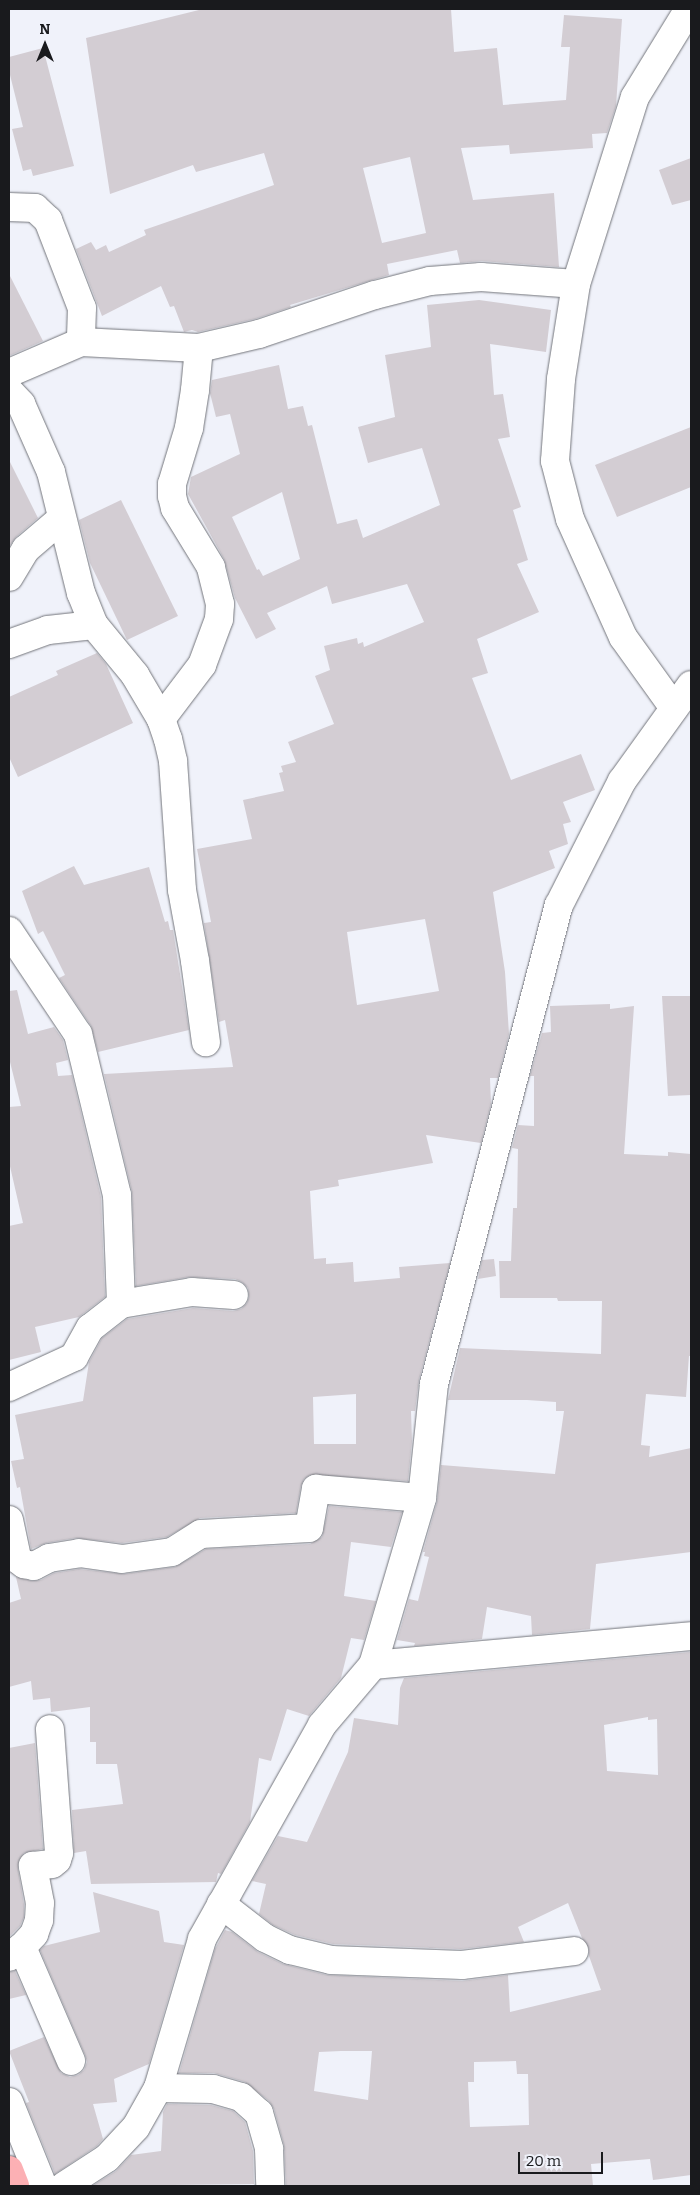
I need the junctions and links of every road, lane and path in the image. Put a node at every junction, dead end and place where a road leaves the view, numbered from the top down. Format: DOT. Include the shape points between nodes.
graph roads {
  1 [pos="689,9"];
  2 [pos="9,207"];
  3 [pos="576,284"];
  4 [pos="81,342"];
  5 [pos="199,348"];
  6 [pos="9,373"];
  7 [pos="9,390"];
  8 [pos="61,518"];
  9 [pos="9,577"];
  10 [pos="94,625"];
  11 [pos="9,644"];
  12 [pos="691,685"];
  13 [pos="674,708"];
  14 [pos="161,719"];
  15 [pos="9,930"];
  16 [pos="206,1042"];
  17 [pos="234,1295"];
  18 [pos="121,1304"];
  19 [pos="9,1387"];
  20 [pos="422,1498"];
  21 [pos="9,1520"];
  22 [pos="691,1636"];
  23 [pos="373,1665"];
  24 [pos="50,1729"];
  25 [pos="221,1904"];
  26 [pos="574,1951"];
  27 [pos="16,1952"];
  28 [pos="71,2061"];
  29 [pos="158,2088"];
  30 [pos="9,2102"];
  31 [pos="9,2170"];
  32 [pos="15,2186"];
  33 [pos="43,2186"];
  34 [pos="64,2186"];
  35 [pos="270,2186"];
  1 -- 3 [label="street" via="635,97"];
  2 -- 4 [label="street" via="35,208 48,220 82,308"];
  3 -- 5 [label="street" via="481,277 430,281 375,295 259,334"];
  3 -- 13 [label="street" via="561,379 555,461 570,518 623,637"];
  4 -- 5 [label="street"];
  4 -- 6 [label="street"];
  5 -- 14 [label="street" via="196,390 189,428 172,484 172,496 175,508 212,567 220,604 219,619 202,665"];
  7 -- 8 [label="street" via="21,404 51,472"];
  8 -- 9 [label="street" via="26,549"];
  8 -- 10 [label="street" via="81,593"];
  10 -- 11 [label="street" via="48,630"];
  10 -- 14 [label="street" via="135,675"];
  12 -- 13 [label="street"];
  13 -- 20 [label="street" via="622,781 559,904 434,1384"];
  14 -- 16 [label="street" via="173,762 182,890 196,961"];
  15 -- 18 [label="street" via="78,1034 117,1195"];
  17 -- 18 [label="street" via="192,1292"];
  18 -- 19 [label="street" via="90,1328 74,1357"];
  20 -- 21 [label="street" via="316,1489 309,1528 201,1534 172,1552 122,1559 79,1553 49,1558 34,1566 17,1559"];
  20 -- 23 [label="street"];
  22 -- 23 [label="street"];
  23 -- 25 [label="street" via="322,1725"];
  24 -- 27 [label="street" via="59,1853 52,1864 33,1866 40,1903 39,1920 34,1934"];
  25 -- 26 [label="street" via="264,1938 290,1950 331,1960 462,1966"];
  25 -- 29 [label="street" via="202,1939"];
  27 -- 28 [label="street"];
  29 -- 34 [label="street" via="136,2127 107,2158"];
  29 -- 35 [label="street" via="213,2089 241,2097 259,2113 269,2149"];
  30 -- 33 [label="street"];
  31 -- 32 [label="main road"];
}
